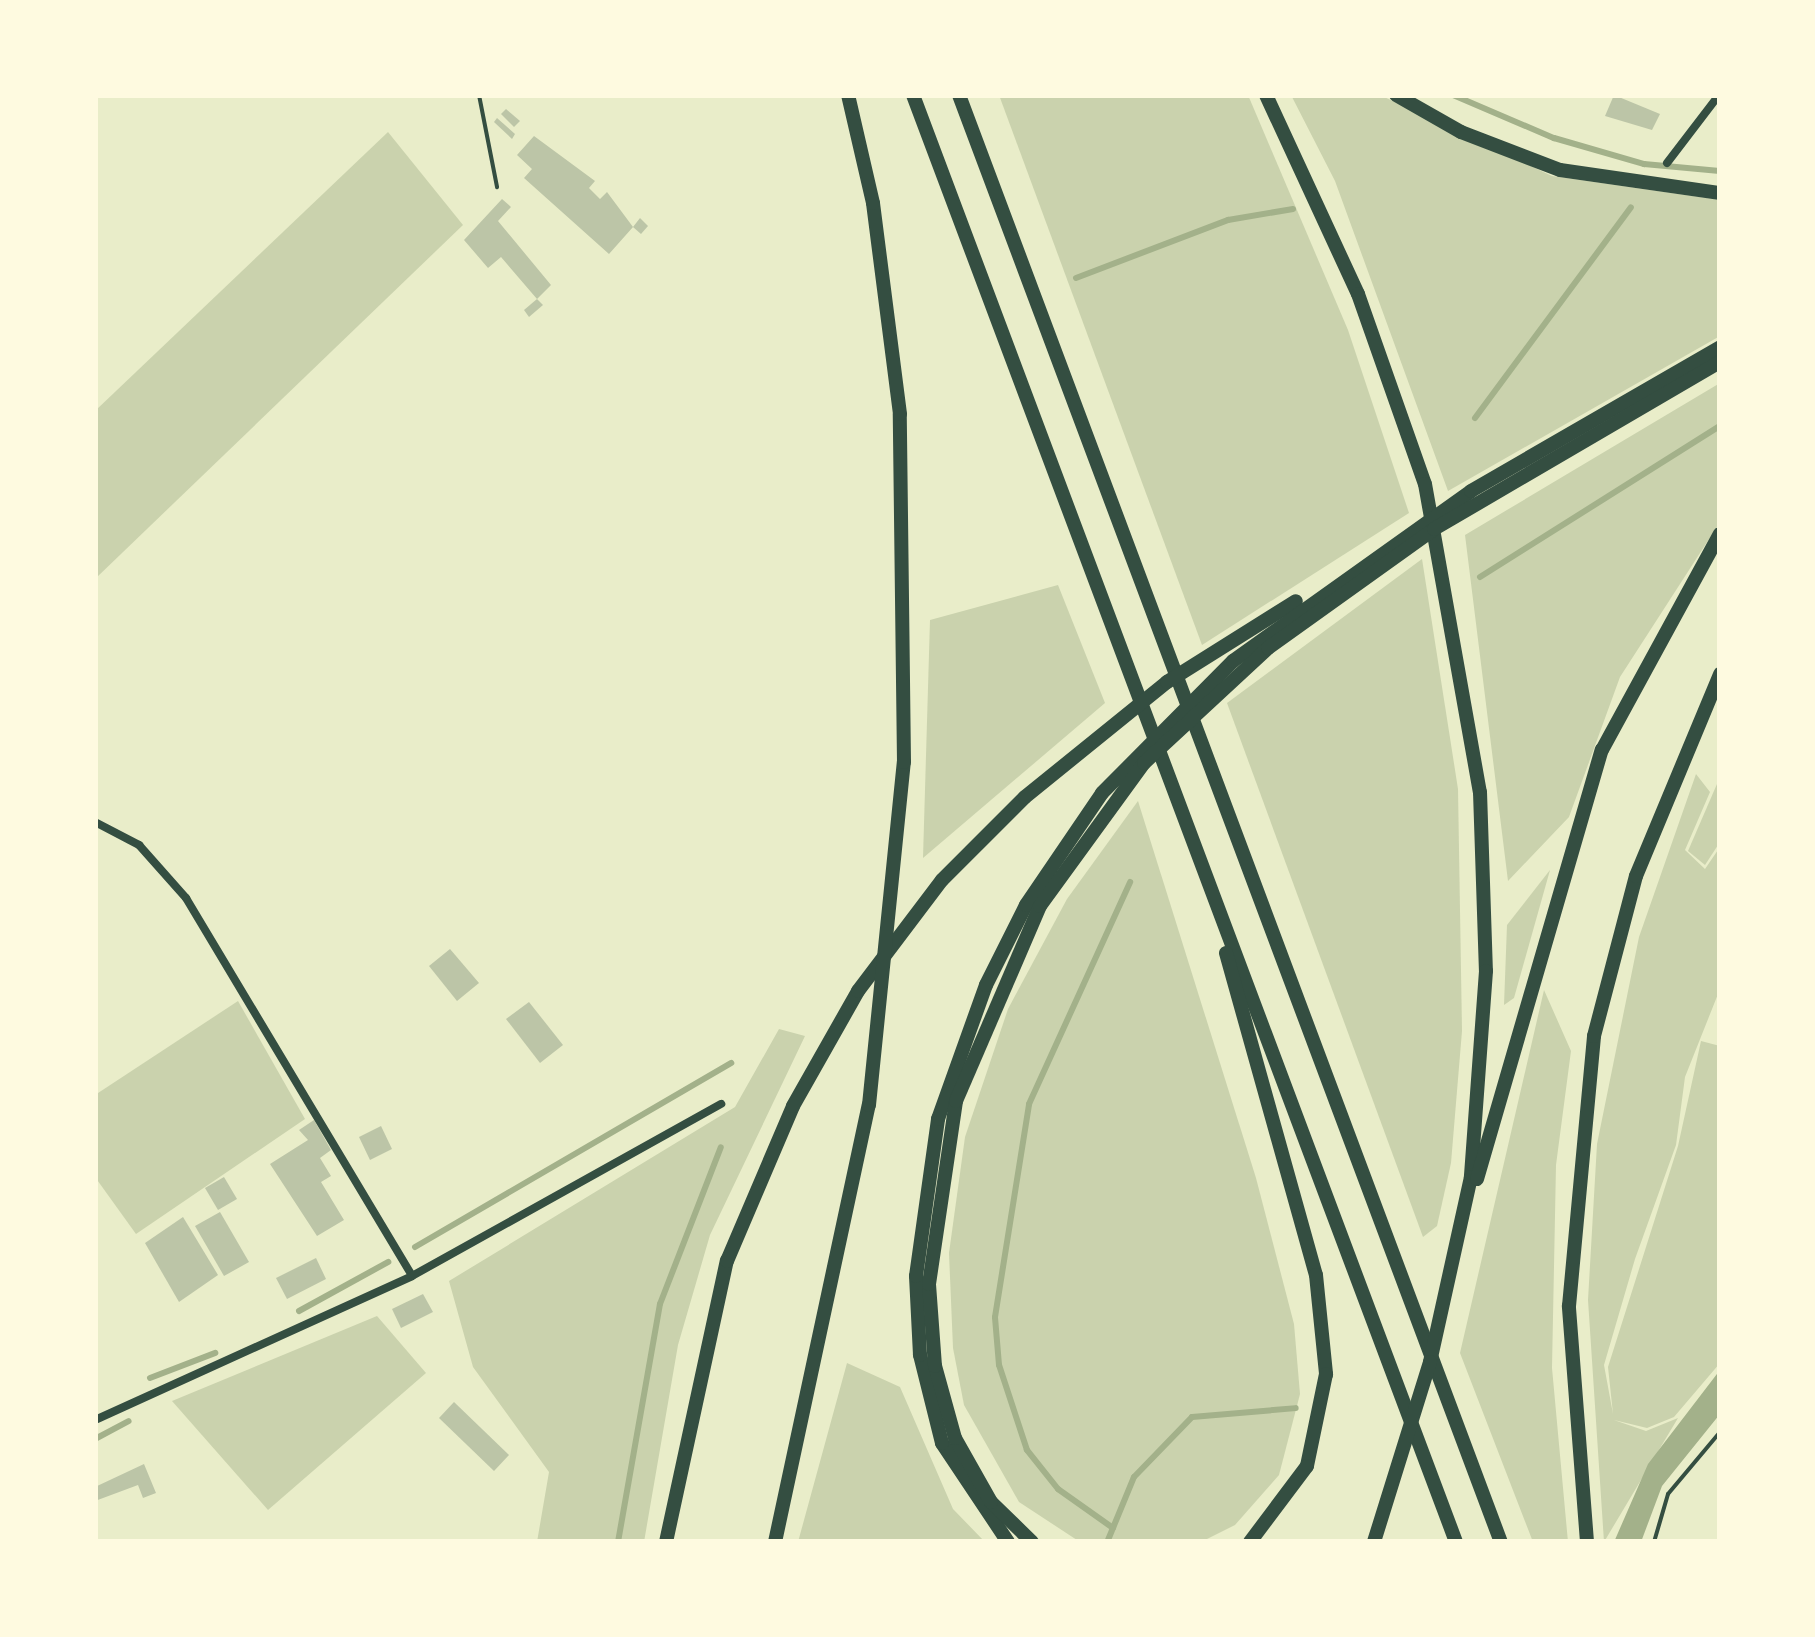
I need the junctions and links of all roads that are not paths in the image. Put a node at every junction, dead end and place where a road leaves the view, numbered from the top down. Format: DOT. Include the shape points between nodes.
graph roads {
  1 [pos="848,95"];
  2 [pos="913,95"];
  3 [pos="959,95"];
  4 [pos="1266,95"];
  5 [pos="1396,95"];
  6 [pos="1720,95"];
  7 [pos="1667,163"];
  8 [pos="1720,193"];
  9 [pos="1720,347"];
  10 [pos="1720,362"];
  11 [pos="1473,498"];
  12 [pos="1720,534"];
  13 [pos="1390,550"];
  14 [pos="1366,560"];
  15 [pos="1235,666"];
  16 [pos="1720,674"];
  17 [pos="1105,800"];
  18 [pos="95,822"];
  19 [pos="1200,861"];
  20 [pos="721,1104"];
  21 [pos="1455,1257"];
  22 [pos="412,1276"];
  23 [pos="95,1420"];
  24 [pos="666,1542"];
  25 [pos="774,1542"];
  26 [pos="1008,1542"];
  27 [pos="1032,1542"];
  28 [pos="1250,1542"];
  29 [pos="1374,1542"];
  30 [pos="1456,1542"];
  31 [pos="1501,1542"];
  32 [pos="1587,1542"];
  1 -- 25 [label="highway" via="873,203 900,414 904,762 869,1105"];
  2 -- 19 [label="highway"];
  3 -- 31 [label="highway"];
  4 -- 21 [label="highway" via="1404,420 1465,674 1486,930 1478,1109"];
  5 -- 8 [label="highway" via="1461,132 1560,170"];
  6 -- 7 [label="street"];
  9 -- 11 [label="highway"];
  10 -- 11 [label="highway"];
  11 -- 13 [label="highway"];
  12 -- 21 [label="highway" via="1640,667 1582,803"];
  13 -- 14 [label="highway"];
  13 -- 15 [label="highway"];
  14 -- 15 [label="highway"];
  14 -- 24 [label="highway" via="1226,641 1086,746 942,880 830,1036 727,1261"];
  15 -- 17 [label="highway"];
  16 -- 32 [label="highway" via="1636,876 1589,1071 1569,1306"];
  17 -- 26 [label="highway" via="1044,874 986,984 938,1119 924,1195 917,1302 931,1408 960,1481"];
  17 -- 27 [label="highway" via="995,993 956,1101 933,1216 929,1313 946,1413 978,1483"];
  18 -- 22 [label="street" via="139,844 186,898"];
  19 -- 28 [label="highway" via="1324,1332 1314,1445 1288,1500"];
  19 -- 30 [label="highway"];
  20 -- 22 [label="street"];
  21 -- 29 [label="highway"];
  22 -- 23 [label="street"];
}
